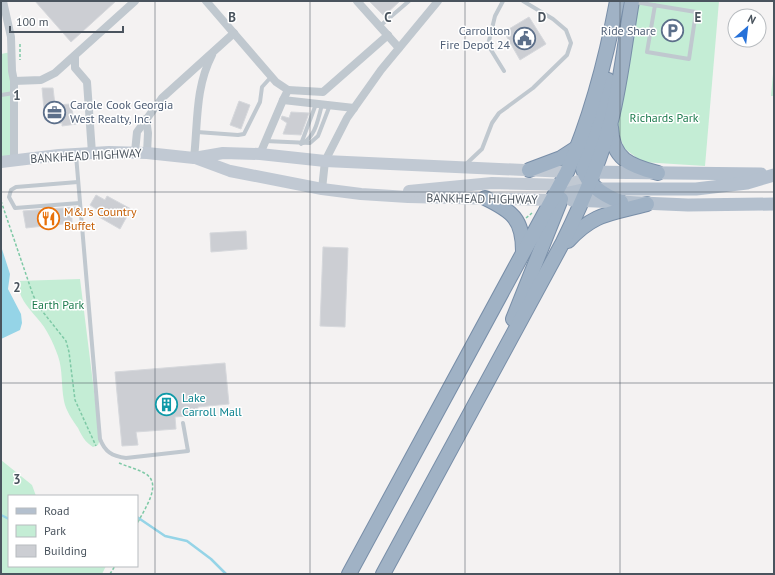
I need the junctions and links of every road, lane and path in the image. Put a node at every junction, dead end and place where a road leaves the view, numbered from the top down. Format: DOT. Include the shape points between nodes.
graph roads {
  1 [pos="3,1"];
  2 [pos="134,1"];
  3 [pos="206,1"];
  4 [pos="357,1"];
  5 [pos="409,1"];
  6 [pos="438,1"];
  7 [pos="503,1"];
  8 [pos="523,1"];
  9 [pos="617,1"];
  10 [pos="632,1"];
  11 [pos="654,5"];
  12 [pos="613,20"];
  13 [pos="380,26"];
  14 [pos="234,33"];
  15 [pos="388,35"];
  16 [pos="399,48"];
  17 [pos="216,50"];
  18 [pos="75,56"];
  19 [pos="504,71"];
  20 [pos="272,77"];
  21 [pos="14,81"];
  22 [pos="288,90"];
  23 [pos="14,93"];
  24 [pos="1,94"];
  25 [pos="282,100"];
  26 [pos="323,104"];
  27 [pos="354,108"];
  28 [pos="146,119"];
  29 [pos="611,121"];
  30 [pos="197,132"];
  31 [pos="265,141"];
  32 [pos="300,144"];
  33 [pos="578,146"];
  34 [pos="92,153"];
  35 [pos="141,153"];
  36 [pos="76,154"];
  37 [pos="260,154"];
  38 [pos="194,158"];
  39 [pos="14,160"];
  40 [pos="324,161"];
  41 [pos="1,162"];
  42 [pos="463,167"];
  43 [pos="529,170"];
  44 [pos="658,173"];
  45 [pos="774,174"];
  46 [pos="78,182"];
  47 [pos="589,183"];
  48 [pos="322,189"];
  49 [pos="561,189"];
  50 [pos="372,195"];
  51 [pos="485,198"];
  52 [pos="1,201"];
  53 [pos="621,202"];
  54 [pos="80,203"];
  55 [pos="647,204"];
  56 [pos="774,204"];
  57 [pos="523,252"];
  58 [pos="557,253"];
  59 [pos="483,390"];
  60 [pos="183,422"];
  61 [pos="98,448"];
  62 [pos="115,462"];
  63 [pos="138,522"];
  64 [pos="349,574"];
  65 [pos="383,574"];
  1 -- 21 [label="street" via="11,37"];
  2 -- 18 [label="street"];
  3 -- 14 [label="street"];
  4 -- 13 [label="street"];
  5 -- 13 [label="lane"];
  6 -- 16 [label="street"];
  7 -- 19 [label="lane" via="495,16 488,45"];
  8 -- 42 [label="lane" via="566,30 571,43 567,55 534,88 500,113 492,123 482,149"];
  9 -- 12 [label="highway"];
  10 -- 11 [label="lane"];
  10 -- 29 [label="highway"];
  11 -- 11 [label="lane" via="696,12 688,59 647,52"];
  12 -- 33 [label="highway" via="598,87"];
  12 -- 47 [label="highway" via="615,39 605,98 584,165"];
  13 -- 15 [label="street"];
  14 -- 17 [label="street"];
  14 -- 20 [label="street"];
  15 -- 16 [label="street"];
  15 -- 22 [label="street" via="323,92"];
  16 -- 27 [label="street"];
  17 -- 28 [label="street" via="166,94"];
  17 -- 30 [label="street" via="201,83 196,110"];
  18 -- 21 [label="street" via="41,80"];
  18 -- 34 [label="street" via="75,68 87,82"];
  20 -- 22 [label="street"];
  20 -- 30 [label="lane" via="262,87 260,102 244,134"];
  21 -- 23 [label="street"];
  22 -- 25 [label="street"];
  23 -- 24 [label="lane"];
  23 -- 39 [label="street"];
  25 -- 26 [label="street"];
  25 -- 31 [label="street"];
  26 -- 27 [label="street"];
  26 -- 32 [label="lane"];
  26 -- 32 [label="lane" via="312,135 309,140"];
  26 -- 32 [label="lane" via="318,136 310,144"];
  27 -- 40 [label="street"];
  28 -- 35 [label="street" via="148,133"];
  28 -- 35 [label="street" via="137,132"];
  29 -- 44 [label="highway" via="611,138 622,159"];
  29 -- 47 [label="highway"];
  30 -- 38 [label="street"];
  31 -- 32 [label="lane"];
  31 -- 37 [label="street"];
  33 -- 43 [label="highway" via="561,158"];
  33 -- 49 [label="highway"];
  34 -- 35 [label="main road, BANKHEAD HIGHWAY"];
  34 -- 36 [label="main road, BANKHEAD HIGHWAY"];
  35 -- 38 [label="main road, BANKHEAD HIGHWAY"];
  36 -- 39 [label="main road, BANKHEAD HIGHWAY"];
  36 -- 46 [label="lane"];
  37 -- 38 [label="main road, BANKHEAD HIGHWAY" via="223,153"];
  37 -- 40 [label="main road, BANKHEAD HIGHWAY"];
  38 -- 48 [label="main road, BANKHEAD HIGHWAY" via="230,171"];
  39 -- 41 [label="main road, BANKHEAD HIGHWAY"];
  40 -- 42 [label="main road, BANKHEAD HIGHWAY"];
  40 -- 48 [label="street"];
  42 -- 43 [label="main road, BANKHEAD HIGHWAY"];
  43 -- 49 [label="main road, BANKHEAD HIGHWAY"];
  44 -- 45 [label="main road, BANKHEAD HIGHWAY"];
  44 -- 47 [label="main road, BANKHEAD HIGHWAY"];
  45 -- 47 [label="main road" via="747,182 696,189"];
  46 -- 54 [label="lane"];
  46 -- 54 [label="lane" via="16,187 11,190 9,197 15,208"];
  47 -- 49 [label="main road, BANKHEAD HIGHWAY"];
  47 -- 49 [label="main road, BANKHEAD HIGHWAY"];
  47 -- 53 [label="main road, BANKHEAD HIGHWAY"];
  47 -- 53 [label="highway" via="604,195"];
  47 -- 58 [label="highway"];
  48 -- 50 [label="main road, BANKHEAD HIGHWAY"];
  49 -- 50 [label="main road" via="492,183"];
  49 -- 51 [label="main road, BANKHEAD HIGHWAY"];
  49 -- 57 [label="highway"];
  49 -- 59 [label="highway" via="498,358"];
  50 -- 51 [label="main road, BANKHEAD HIGHWAY"];
  51 -- 57 [label="highway" via="515,217 523,234"];
  52 -- 61 [label="path" via="39,307 66,341 75,400"];
  53 -- 55 [label="main road, BANKHEAD HIGHWAY"];
  54 -- 60 [label="lane" via="100,439 103,448 116,457 126,458 188,451"];
  55 -- 56 [label="main road, BANKHEAD HIGHWAY"];
  55 -- 58 [label="highway" via="591,220"];
  57 -- 64 [label="highway"];
  58 -- 59 [label="highway"];
  59 -- 65 [label="highway"];
  62 -- 63 [label="path" via="144,473 150,477 153,484 152,494"];
}
